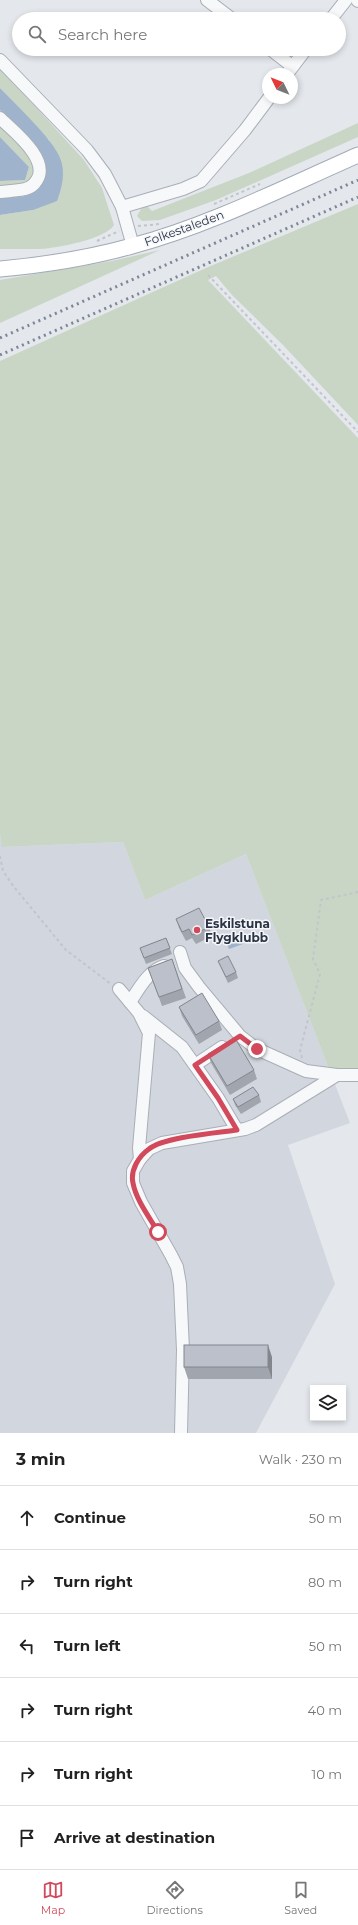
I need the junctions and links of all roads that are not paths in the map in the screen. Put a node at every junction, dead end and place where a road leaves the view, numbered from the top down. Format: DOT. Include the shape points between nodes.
graph roads {
  1 [pos="207,0"];
  2 [pos="346,0"];
  3 [pos="223,12"];
  4 [pos="337,12"];
  5 [pos="277,56"];
  6 [pos="301,56"];
  7 [pos="0,60"];
  8 [pos="288,68"];
  9 [pos="292,68"];
  10 [pos="264,104"];
  11 [pos="0,118"];
  12 [pos="358,156"];
  13 [pos="0,192"];
  14 [pos="122,207"];
  15 [pos="133,246"];
  16 [pos="0,269"];
  17 [pos="180,952"];
  18 [pos="185,968"];
  19 [pos="119,989"];
  20 [pos="130,1002"];
  21 [pos="139,1013"];
  22 [pos="240,1036"];
  23 [pos="195,1065"];
  24 [pos="337,1075"];
  25 [pos="358,1076"];
  26 [pos="237,1130"];
  27 [pos="140,1159"];
  28 [pos="181,1433"];
  1 -- 3 [label="lane"];
  2 -- 4 [label="lane"];
  5 -- 8 [label="lane"];
  6 -- 9 [label="lane"];
  7 -- 14 [label="lane" via="87,150 112,185"];
  10 -- 14 [label="lane" via="201,181"];
  11 -- 13 [label="lane" via="36,155 40,168 38,179 33,186"];
  12 -- 15 [label="main road, Folkestaleden" via="220,215"];
  14 -- 15 [label="lane"];
  15 -- 16 [label="main road, Folkestaleden" via="78,259"];
  17 -- 18 [label="lane"];
  18 -- 20 [label="lane" via="174,962 158,968 145,980"];
  18 -- 22 [label="lane"];
  19 -- 20 [label="lane"];
  20 -- 21 [label="lane"];
  21 -- 23 [label="lane" via="182,1047"];
  21 -- 27 [label="lane" via="149,1033"];
  22 -- 23 [label="lane"];
  22 -- 24 [label="lane" via="257,1049 306,1071"];
  23 -- 26 [label="lane"];
  24 -- 25 [label="lane"];
  24 -- 26 [label="lane" via="264,1121"];
  26 -- 27 [label="lane" via="162,1143 150,1148"];
  27 -- 28 [label="lane" via="133,1171 133,1183 171,1254 177,1267 180,1284 183,1350"];
}
